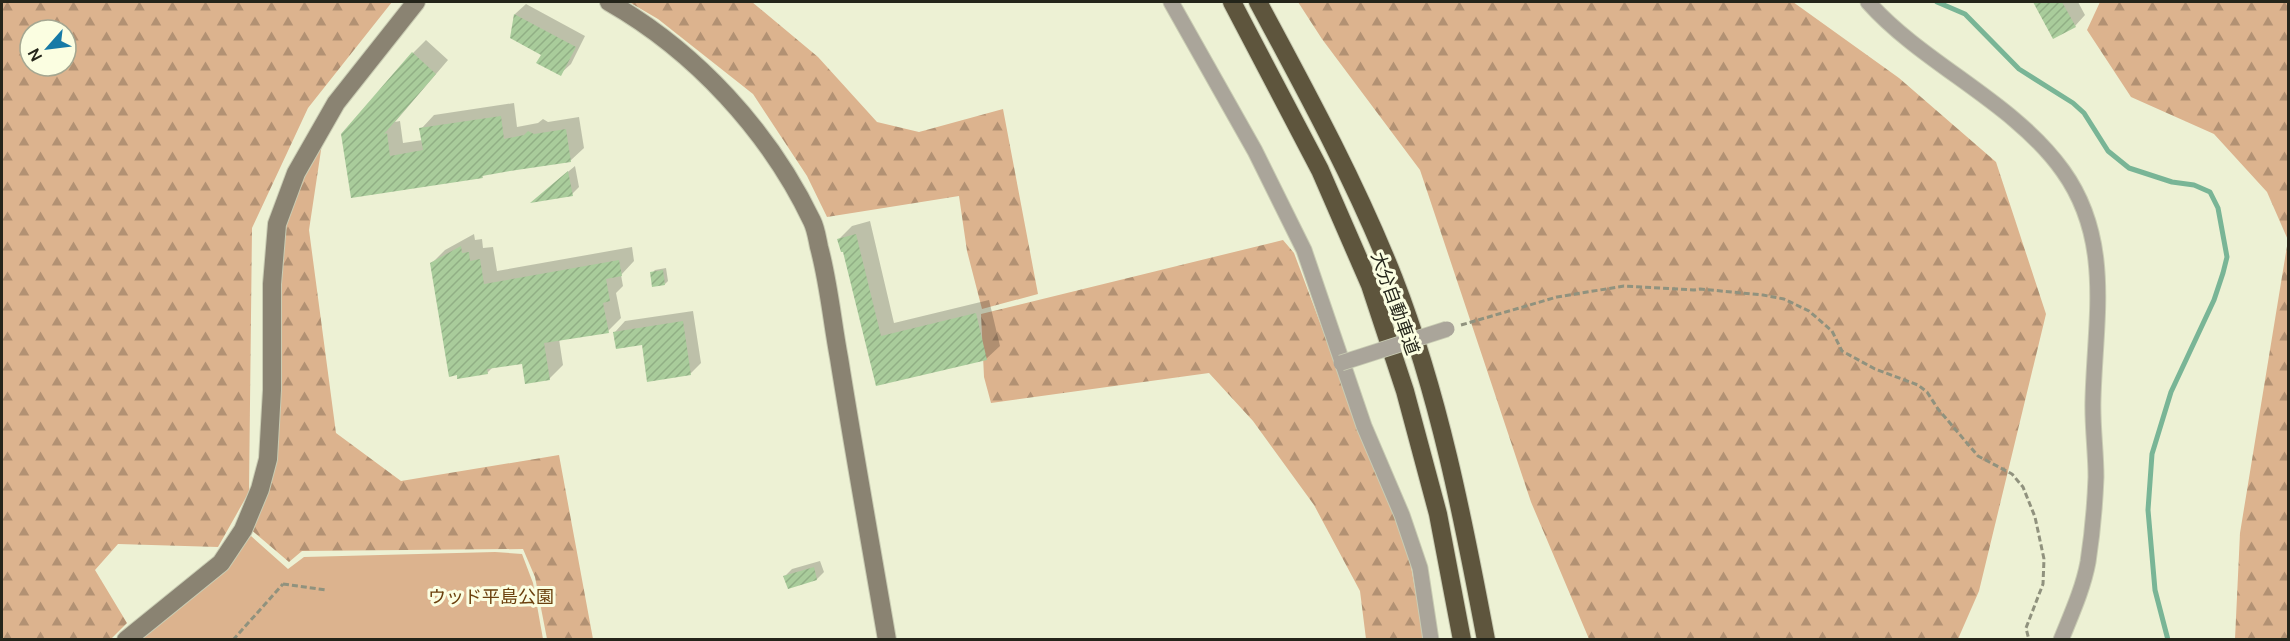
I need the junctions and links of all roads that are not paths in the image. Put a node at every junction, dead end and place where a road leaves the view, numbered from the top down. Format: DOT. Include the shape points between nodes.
graph roads {
  1 [pos="416,2"];
  2 [pos="609,2"];
  3 [pos="1172,2"];
  4 [pos="1232,2"];
  5 [pos="1258,2"];
  6 [pos="1868,2"];
  7 [pos="1447,329"];
  8 [pos="1341,363"];
  9 [pos="126,639"];
  10 [pos="887,639"];
  11 [pos="1431,639"];
  12 [pos="1461,639"];
  13 [pos="1486,639"];
  14 [pos="2061,639"];
  1 -- 9 [label="street" via="336,103 296,173 277,224 268,459 243,530 221,563"];
  2 -- 10 [label="street" via="649,26 717,87 783,167 813,223 829,286"];
  3 -- 8 [label="street" via="1255,151 1304,250"];
  4 -- 12 [label="highway, 大分自動車道" via="1320,170 1370,285 1405,391 1438,514"];
  5 -- 13 [label="highway, 大分自動車道" via="1342,160 1394,280 1432,396 1461,510"];
  6 -- 14 [label="street" via="1909,40 2028,132 2063,171 2090,221 2098,270 2093,401 2096,477 2088,563"];
  7 -- 8 [label="street, bridge"];
  8 -- 11 [label="street" via="1420,568"];
}
